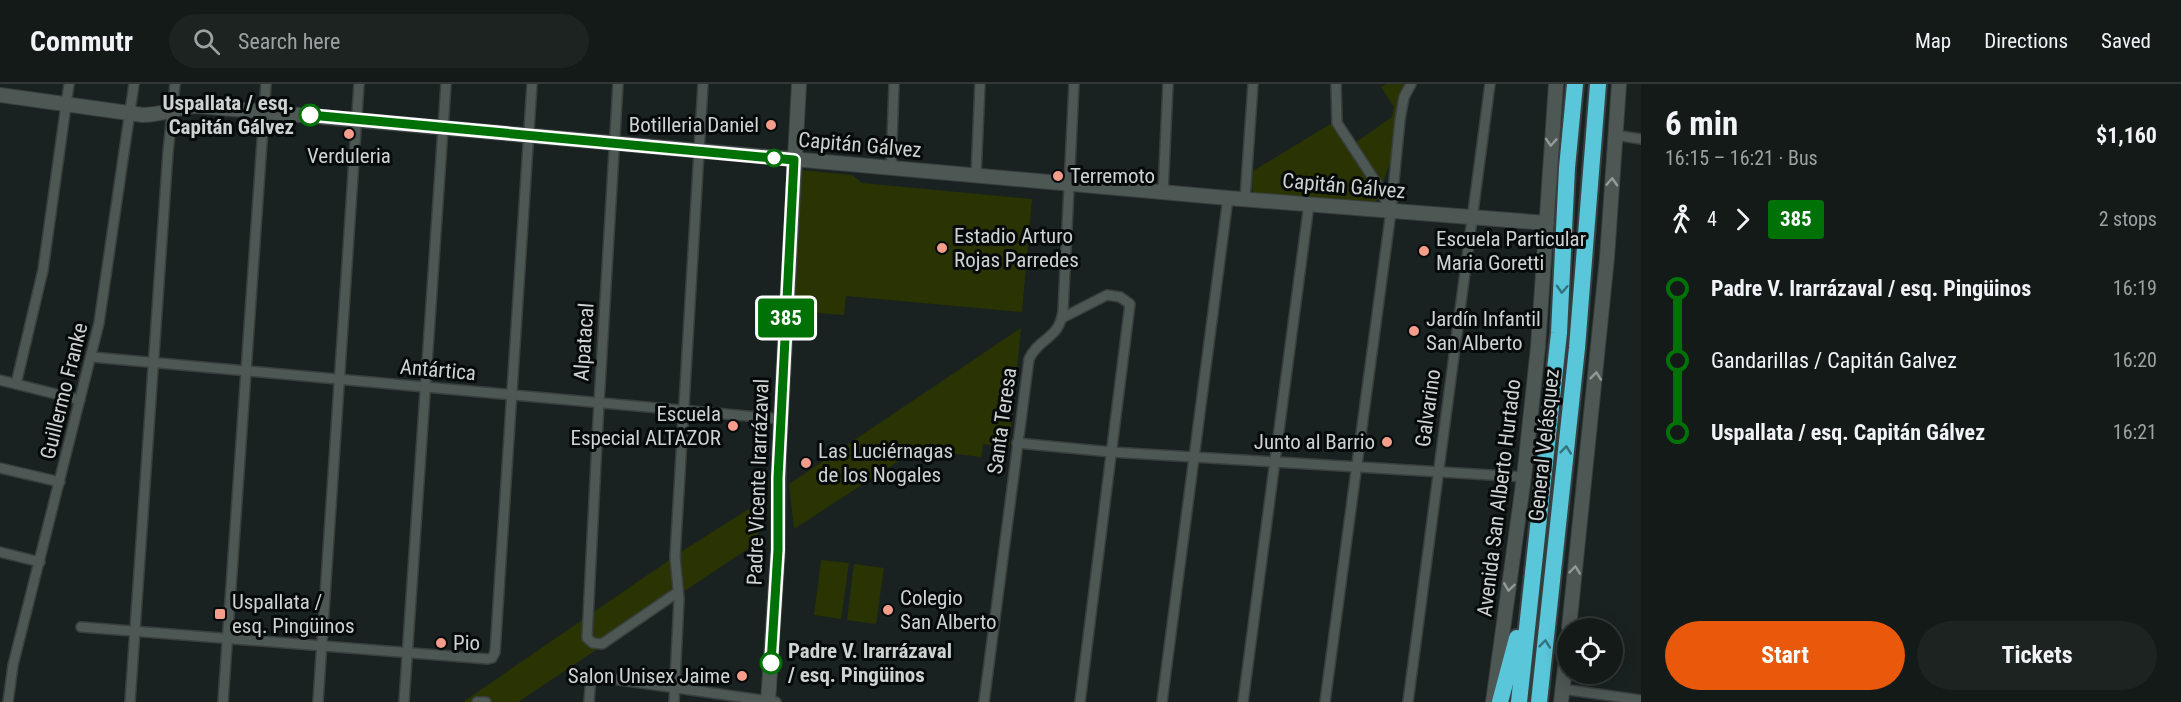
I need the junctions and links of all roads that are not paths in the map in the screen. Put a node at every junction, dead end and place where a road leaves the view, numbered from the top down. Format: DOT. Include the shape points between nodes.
graph roads {
  1 [pos="69,84"];
  2 [pos="134,84"];
  3 [pos="175,84"];
  4 [pos="266,84"];
  5 [pos="359,84"];
  6 [pos="446,84"];
  7 [pos="532,84"];
  8 [pos="618,84"];
  9 [pos="703,84"];
  10 [pos="799,84"];
  11 [pos="894,84"];
  12 [pos="980,84"];
  13 [pos="1074,84"];
  14 [pos="1168,84"];
  15 [pos="1253,84"];
  16 [pos="1336,84"];
  17 [pos="1411,84"];
  18 [pos="1490,84"];
  19 [pos="1556,84"];
  20 [pos="1575,84"];
  21 [pos="1598,84"];
  22 [pos="1619,84"];
  23 [pos="0,95"];
  24 [pos="66,104"];
  25 [pos="264,111"];
  26 [pos="171,112"];
  27 [pos="130,113"];
  28 [pos="357,119"];
  29 [pos="443,128"];
  30 [pos="529,135"];
  31 [pos="1615,135"];
  32 [pos="1641,139"];
  33 [pos="615,143"];
  34 [pos="700,151"];
  35 [pos="794,160"];
  36 [pos="891,168"];
  37 [pos="976,176"];
  38 [pos="1069,184"];
  39 [pos="1163,192"];
  40 [pos="1228,198"];
  41 [pos="1245,199"];
  42 [pos="1309,204"];
  43 [pos="1391,211"];
  44 [pos="1472,217"];
  45 [pos="1547,223"];
  46 [pos="1062,318"];
  47 [pos="92,357"];
  48 [pos="154,363"];
  49 [pos="245,371"];
  50 [pos="0,380"];
  51 [pos="341,380"];
  52 [pos="16,384"];
  53 [pos="426,387"];
  54 [pos="512,395"];
  55 [pos="80,400"];
  56 [pos="599,403"];
  57 [pos="684,410"];
  58 [pos="782,419"];
  59 [pos="1017,443"];
  60 [pos="1111,452"];
  61 [pos="1194,457"];
  62 [pos="1274,462"];
  63 [pos="1356,467"];
  64 [pos="0,468"];
  65 [pos="1438,471"];
  66 [pos="1524,477"];
  67 [pos="60,482"];
  68 [pos="0,552"];
  69 [pos="1536,558"];
  70 [pos="40,562"];
  71 [pos="678,592"];
  72 [pos="1570,618"];
  73 [pos="81,627"];
  74 [pos="135,631"];
  75 [pos="227,639"];
  76 [pos="322,646"];
  77 [pos="408,653"];
  78 [pos="675,688"];
  79 [pos="1562,696"];
  80 [pos="1641,700"];
  81 [pos="8,702"];
  82 [pos="130,702"];
  83 [pos="223,702"];
  84 [pos="318,702"];
  85 [pos="404,702"];
  86 [pos="477,702"];
  87 [pos="486,702"];
  88 [pos="589,702"];
  89 [pos="674,702"];
  90 [pos="771,702"];
  91 [pos="984,702"];
  92 [pos="1080,702"];
  93 [pos="1162,702"];
  94 [pos="1244,702"];
  95 [pos="1325,702"];
  96 [pos="1408,702"];
  97 [pos="1493,702"];
  98 [pos="1500,702"];
  99 [pos="1519,702"];
  100 [pos="1539,702"];
  1 -- 24 [label="street"];
  2 -- 27 [label="street, Guillermo Franke"];
  3 -- 26 [label="street"];
  4 -- 25 [label="street"];
  5 -- 28 [label="street"];
  6 -- 29 [label="street"];
  7 -- 30 [label="street"];
  8 -- 33 [label="street, Alpatacal"];
  9 -- 34 [label="street"];
  10 -- 35 [label="street, Padre Vicente Irarrázaval"];
  11 -- 36 [label="street"];
  12 -- 37 [label="street"];
  13 -- 38 [label="street"];
  14 -- 39 [label="street"];
  15 -- 41 [label="street"];
  16 -- 43 [label="street" via="1337,123"];
  17 -- 43 [label="street" via="1400,120"];
  18 -- 44 [label="street, Galvarino"];
  19 -- 45 [label="street, Avenida San Alberto Hurtado, one-way"];
  20 -- 69 [label="highway, General Velásquez, one-way" via="1559,333"];
  100 -- 21 [label="highway, General Velásquez, one-way" via="1578,338"];
  22 -- 31 [label="street"];
  23 -- 24 [label="street, Capitán Gálvez"];
  24 -- 27 [label="street, Capitán Gálvez"];
  24 -- 52 [label="street" via="43,270"];
  25 -- 26 [label="street, Capitán Gálvez" via="199,106"];
  25 -- 28 [label="street, Capitán Gálvez"];
  25 -- 49 [label="street"];
  26 -- 27 [label="street, Capitán Gálvez"];
  26 -- 48 [label="street"];
  27 -- 47 [label="street, Guillermo Franke"];
  28 -- 29 [label="street, Capitán Gálvez"];
  28 -- 51 [label="street"];
  29 -- 30 [label="street, Capitán Gálvez"];
  29 -- 53 [label="street"];
  30 -- 33 [label="street, Capitán Gálvez"];
  30 -- 54 [label="street"];
  31 -- 32 [label="street"];
  72 -- 31 [label="street, one-way" via="1603,307"];
  33 -- 34 [label="street, Capitán Gálvez"];
  33 -- 56 [label="street, Alpatacal"];
  34 -- 35 [label="street, Capitán Gálvez"];
  34 -- 57 [label="street"];
  35 -- 36 [label="street, Capitán Gálvez"];
  35 -- 58 [label="street, Padre Vicente Irarrázaval"];
  36 -- 37 [label="street, Capitán Gálvez"];
  37 -- 38 [label="street, Capitán Gálvez"];
  38 -- 39 [label="street, Capitán Gálvez"];
  38 -- 46 [label="street"];
  39 -- 40 [label="street, Capitán Gálvez"];
  40 -- 41 [label="street, Capitán Gálvez"];
  40 -- 61 [label="street"];
  41 -- 42 [label="street, Capitán Gálvez"];
  42 -- 43 [label="street, Capitán Gálvez"];
  42 -- 62 [label="street"];
  43 -- 44 [label="street, Capitán Gálvez"];
  43 -- 63 [label="street"];
  44 -- 45 [label="street, Capitán Gálvez"];
  44 -- 65 [label="street, Galvarino"];
  45 -- 66 [label="street, Avenida San Alberto Hurtado" via="1543,304"];
  46 -- 59 [label="street, Santa Teresa" via="1056,332 1031,353"];
  46 -- 60 [label="street" via="1107,295 1130,304"];
  47 -- 48 [label="street, Antártica"];
  47 -- 55 [label="street, Guillermo Franke"];
  48 -- 49 [label="street, Antártica"];
  48 -- 74 [label="street"];
  49 -- 51 [label="street, Antártica"];
  49 -- 75 [label="street"];
  50 -- 52 [label="street"];
  51 -- 53 [label="street, Antártica"];
  51 -- 76 [label="street"];
  52 -- 55 [label="street"];
  53 -- 54 [label="street, Antártica"];
  53 -- 77 [label="street"];
  54 -- 56 [label="street, Antártica"];
  54 -- 77 [label="street" via="495,652 488,659"];
  55 -- 67 [label="street, Guillermo Franke"];
  56 -- 57 [label="street, Antártica"];
  56 -- 71 [label="street, Alpatacal" via="587,638 593,644 602,644"];
  57 -- 58 [label="street, Antártica"];
  57 -- 71 [label="street" via="675,557"];
  58 -- 90 [label="street, Padre Vicente Irarrázaval"];
  59 -- 60 [label="street"];
  59 -- 91 [label="street, Santa Teresa"];
  60 -- 61 [label="street"];
  60 -- 92 [label="street"];
  61 -- 62 [label="street"];
  61 -- 93 [label="street"];
  62 -- 63 [label="street"];
  62 -- 94 [label="street"];
  63 -- 65 [label="street"];
  63 -- 95 [label="street"];
  64 -- 67 [label="street"];
  65 -- 66 [label="street"];
  65 -- 96 [label="street, Galvarino"];
  66 -- 97 [label="street, Avenida San Alberto Hurtado, one-way"];
  67 -- 70 [label="street, Guillermo Franke"];
  68 -- 70 [label="street"];
  69 -- 98 [label="highway"];
  69 -- 99 [label="highway, General Velásquez"];
  70 -- 81 [label="street, Guillermo Franke" via="13,665"];
  71 -- 78 [label="street"];
  73 -- 74 [label="street"];
  74 -- 75 [label="street"];
  74 -- 82 [label="street"];
  75 -- 76 [label="street"];
  75 -- 83 [label="street"];
  76 -- 77 [label="street"];
  76 -- 84 [label="street"];
  77 -- 85 [label="street"];
  78 -- 88 [label="street" via="591,676"];
  78 -- 89 [label="street"];
  78 -- 90 [label="street"];
  79 -- 80 [label="street"];
  86 -- 87 [label="street"];
}
